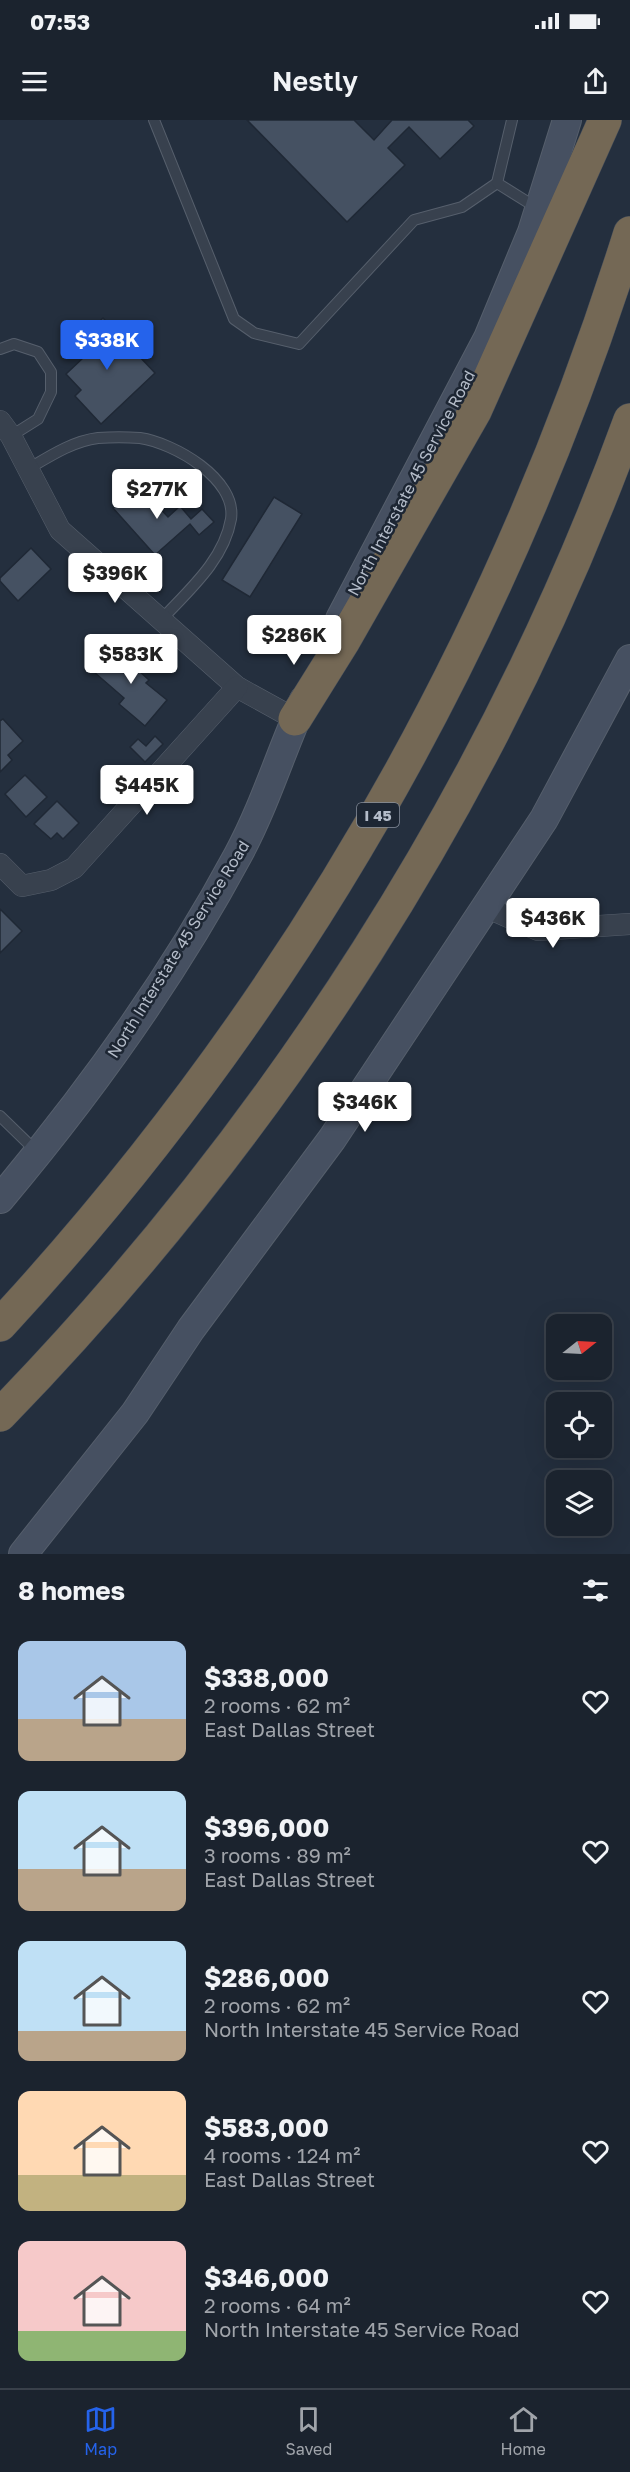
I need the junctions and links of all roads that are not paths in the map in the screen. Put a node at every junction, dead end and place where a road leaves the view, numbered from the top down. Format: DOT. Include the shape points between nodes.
graph roads {
  1 [pos="154,120"];
  2 [pos="512,120"];
  3 [pos="567,120"];
  4 [pos="605,120"];
  5 [pos="497,183"];
  6 [pos="539,210"];
  7 [pos="630,232"];
  8 [pos="0,349"];
  9 [pos="630,420"];
  10 [pos="6,429"];
  11 [pos="28,468"];
  12 [pos="162,619"];
  13 [pos="630,659"];
  14 [pos="237,687"];
  15 [pos="295,719"];
  16 [pos="0,864"];
  17 [pos="488,908"];
  18 [pos="630,924"];
  19 [pos="0,1116"];
  20 [pos="39,1153"];
  21 [pos="0,1199"];
  22 [pos="0,1325"];
  23 [pos="0,1415"];
  24 [pos="23,1554"];
  1 -- 5 [label="lane" via="234,319 254,333 299,344 414,220 462,207"];
  2 -- 5 [label="lane"];
  3 -- 6 [label="main road, North Interstate 45 Service Road"];
  4 -- 15 [label="highway" via="475,411"];
  5 -- 6 [label="lane"];
  6 -- 15 [label="main road, North Interstate 45 Service Road" via="488,338 348,601"];
  7 -- 22 [label="highway, I 45" via="583,374 512,552 445,692 368,834 280,972 196,1091 75,1242"];
  8 -- 10 [label="lane" via="14,344 38,352 51,372 51,392 38,420"];
  9 -- 23 [label="highway" via="580,545 516,685 448,816 368,949 282,1077 187,1204 87,1322"];
  10 -- 11 [label="street"];
  11 -- 12 [label="street" via="60,530"];
  11 -- 12 [label="lane" via="79,442 141,438 198,464 222,485 231,503 231,520 211,567"];
  12 -- 14 [label="street"];
  13 -- 17 [label="main road" via="544,819"];
  14 -- 15 [label="street"];
  14 -- 16 [label="street" via="74,868 51,880 22,886"];
  15 -- 20 [label="main road, North Interstate 45 Service Road" via="238,856 116,1052"];
  17 -- 18 [label="street" via="538,930"];
  17 -- 24 [label="main road" via="316,1162 233,1271 135,1413"];
  19 -- 20 [label="lane"];
  20 -- 21 [label="main road, North Interstate 45 Service Road"];
}
